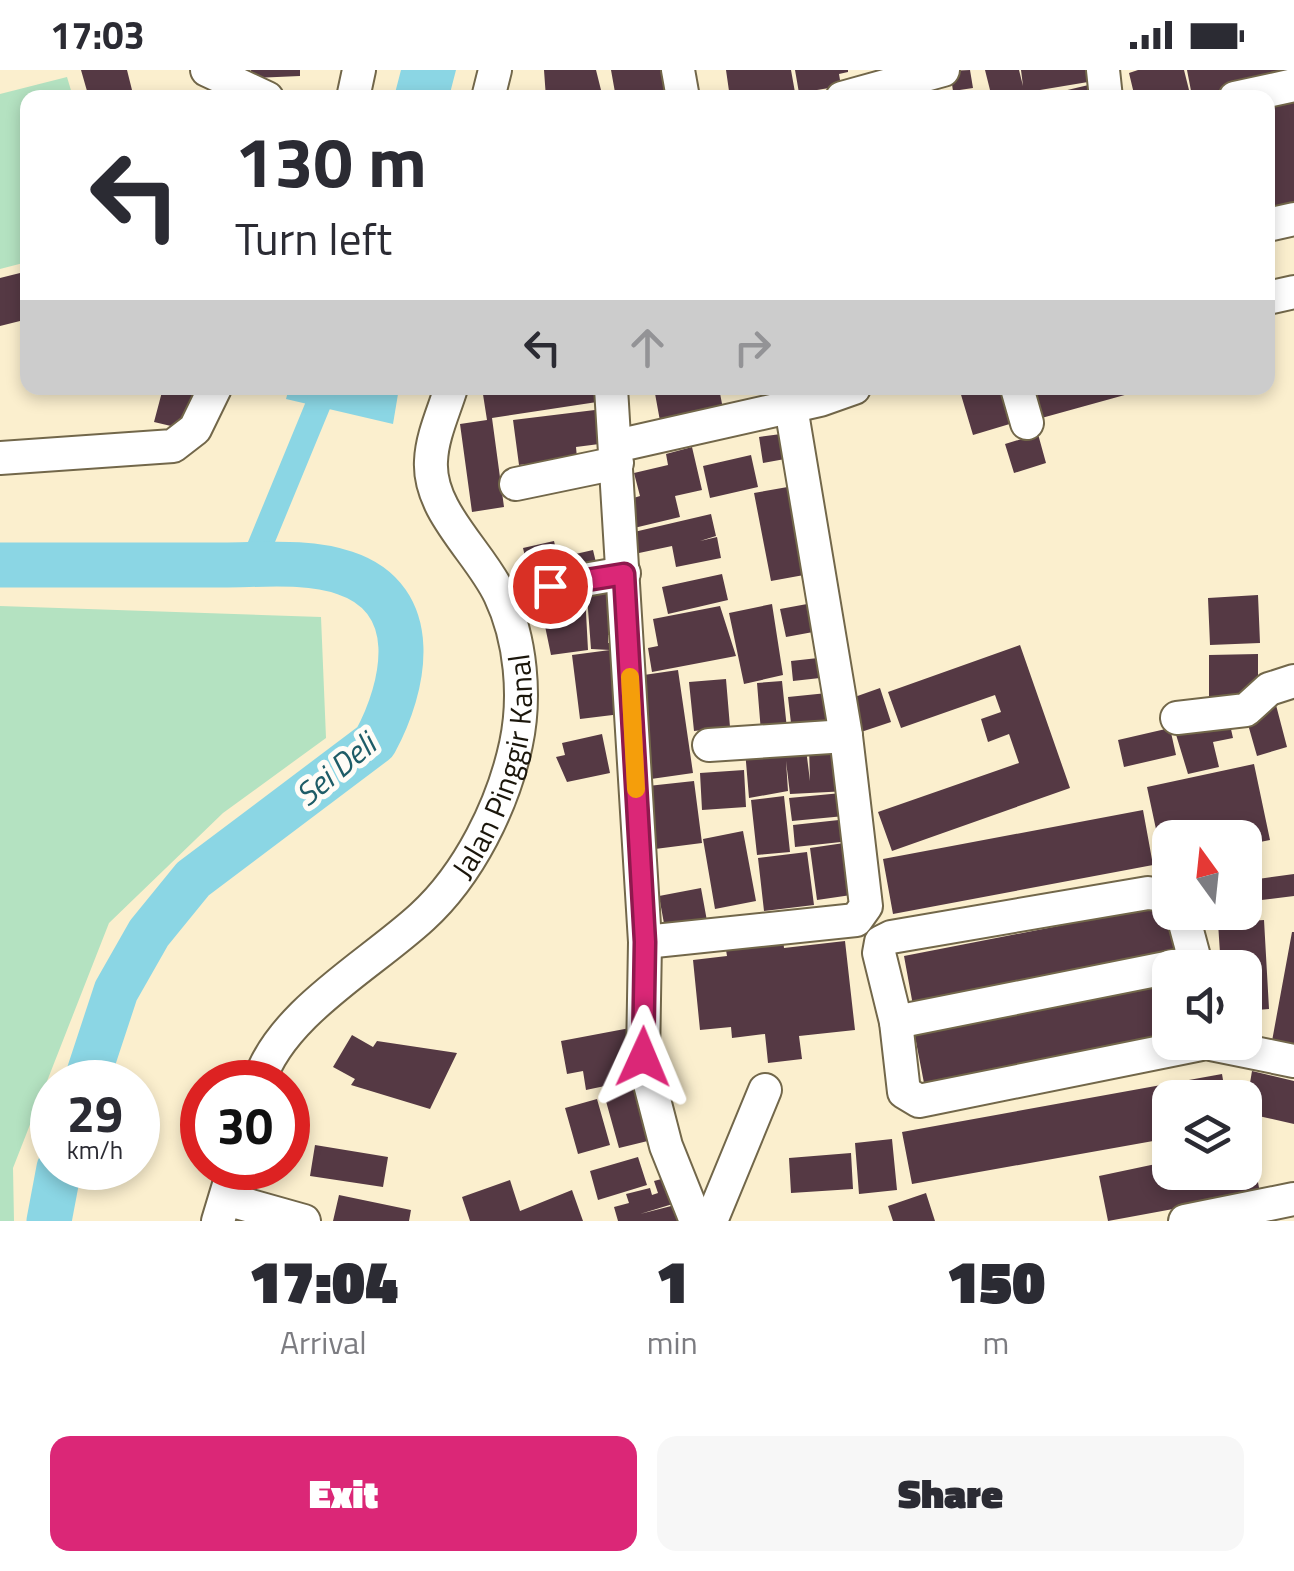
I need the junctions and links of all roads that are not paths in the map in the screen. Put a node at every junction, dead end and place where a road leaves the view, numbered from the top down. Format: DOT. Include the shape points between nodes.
graph roads {
  1 [pos="205,70"];
  2 [pos="943,70"];
  3 [pos="249,90"];
  4 [pos="871,90"];
  5 [pos="212,395"];
  6 [pos="449,395"];
  7 [pos="612,395"];
  8 [pos="831,395"];
  9 [pos="1019,395"];
  10 [pos="791,407"];
  11 [pos="1028,423"];
  12 [pos="616,455"];
  13 [pos="0,458"];
  14 [pos="516,484"];
  15 [pos="624,574"];
  16 [pos="550,586"];
  17 [pos="1294,681"];
  18 [pos="1178,718"];
  19 [pos="846,736"];
  20 [pos="710,746"];
  21 [pos="1152,894"];
  22 [pos="645,942"];
  23 [pos="1152,974"];
  24 [pos="896,1022"];
  25 [pos="1152,1054"];
  26 [pos="1262,1054"];
  27 [pos="265,1060"];
  28 [pos="1294,1061"];
  29 [pos="765,1090"];
  30 [pos="226,1196"];
  31 [pos="1294,1199"];
  32 [pos="1248,1215"];
  33 [pos="304,1221"];
  34 [pos="696,1221"];
  35 [pos="711,1221"];
  36 [pos="1186,1221"];
  1 -- 3 [label="street"];
  2 -- 4 [label="street"];
  5 -- 13 [label="street" via="195,429 173,446"];
  6 -- 27 [label="street, Jalan Pinggir Kanal" via="430,462 434,484 510,619 521,694 517,742 501,794 459,872 426,914 288,1029"];
  7 -- 12 [label="street"];
  8 -- 10 [label="street"];
  9 -- 11 [label="street"];
  10 -- 12 [label="street"];
  10 -- 19 [label="street"];
  12 -- 14 [label="street"];
  12 -- 15 [label="street"];
  15 -- 16 [label="street"];
  15 -- 22 [label="street"];
  17 -- 18 [label="street" via="1269,689 1246,710"];
  19 -- 20 [label="street"];
  19 -- 22 [label="street" via="866,891 856,920"];
  21 -- 24 [label="street" via="891,936 880,953"];
  22 -- 34 [label="street" via="643,1057 666,1146"];
  23 -- 24 [label="street"];
  24 -- 25 [label="street" via="904,1092 920,1101"];
  26 -- 28 [label="street"];
  29 -- 35 [label="street"];
  30 -- 33 [label="street"];
  31 -- 32 [label="street"];
  32 -- 36 [label="street"];
}
